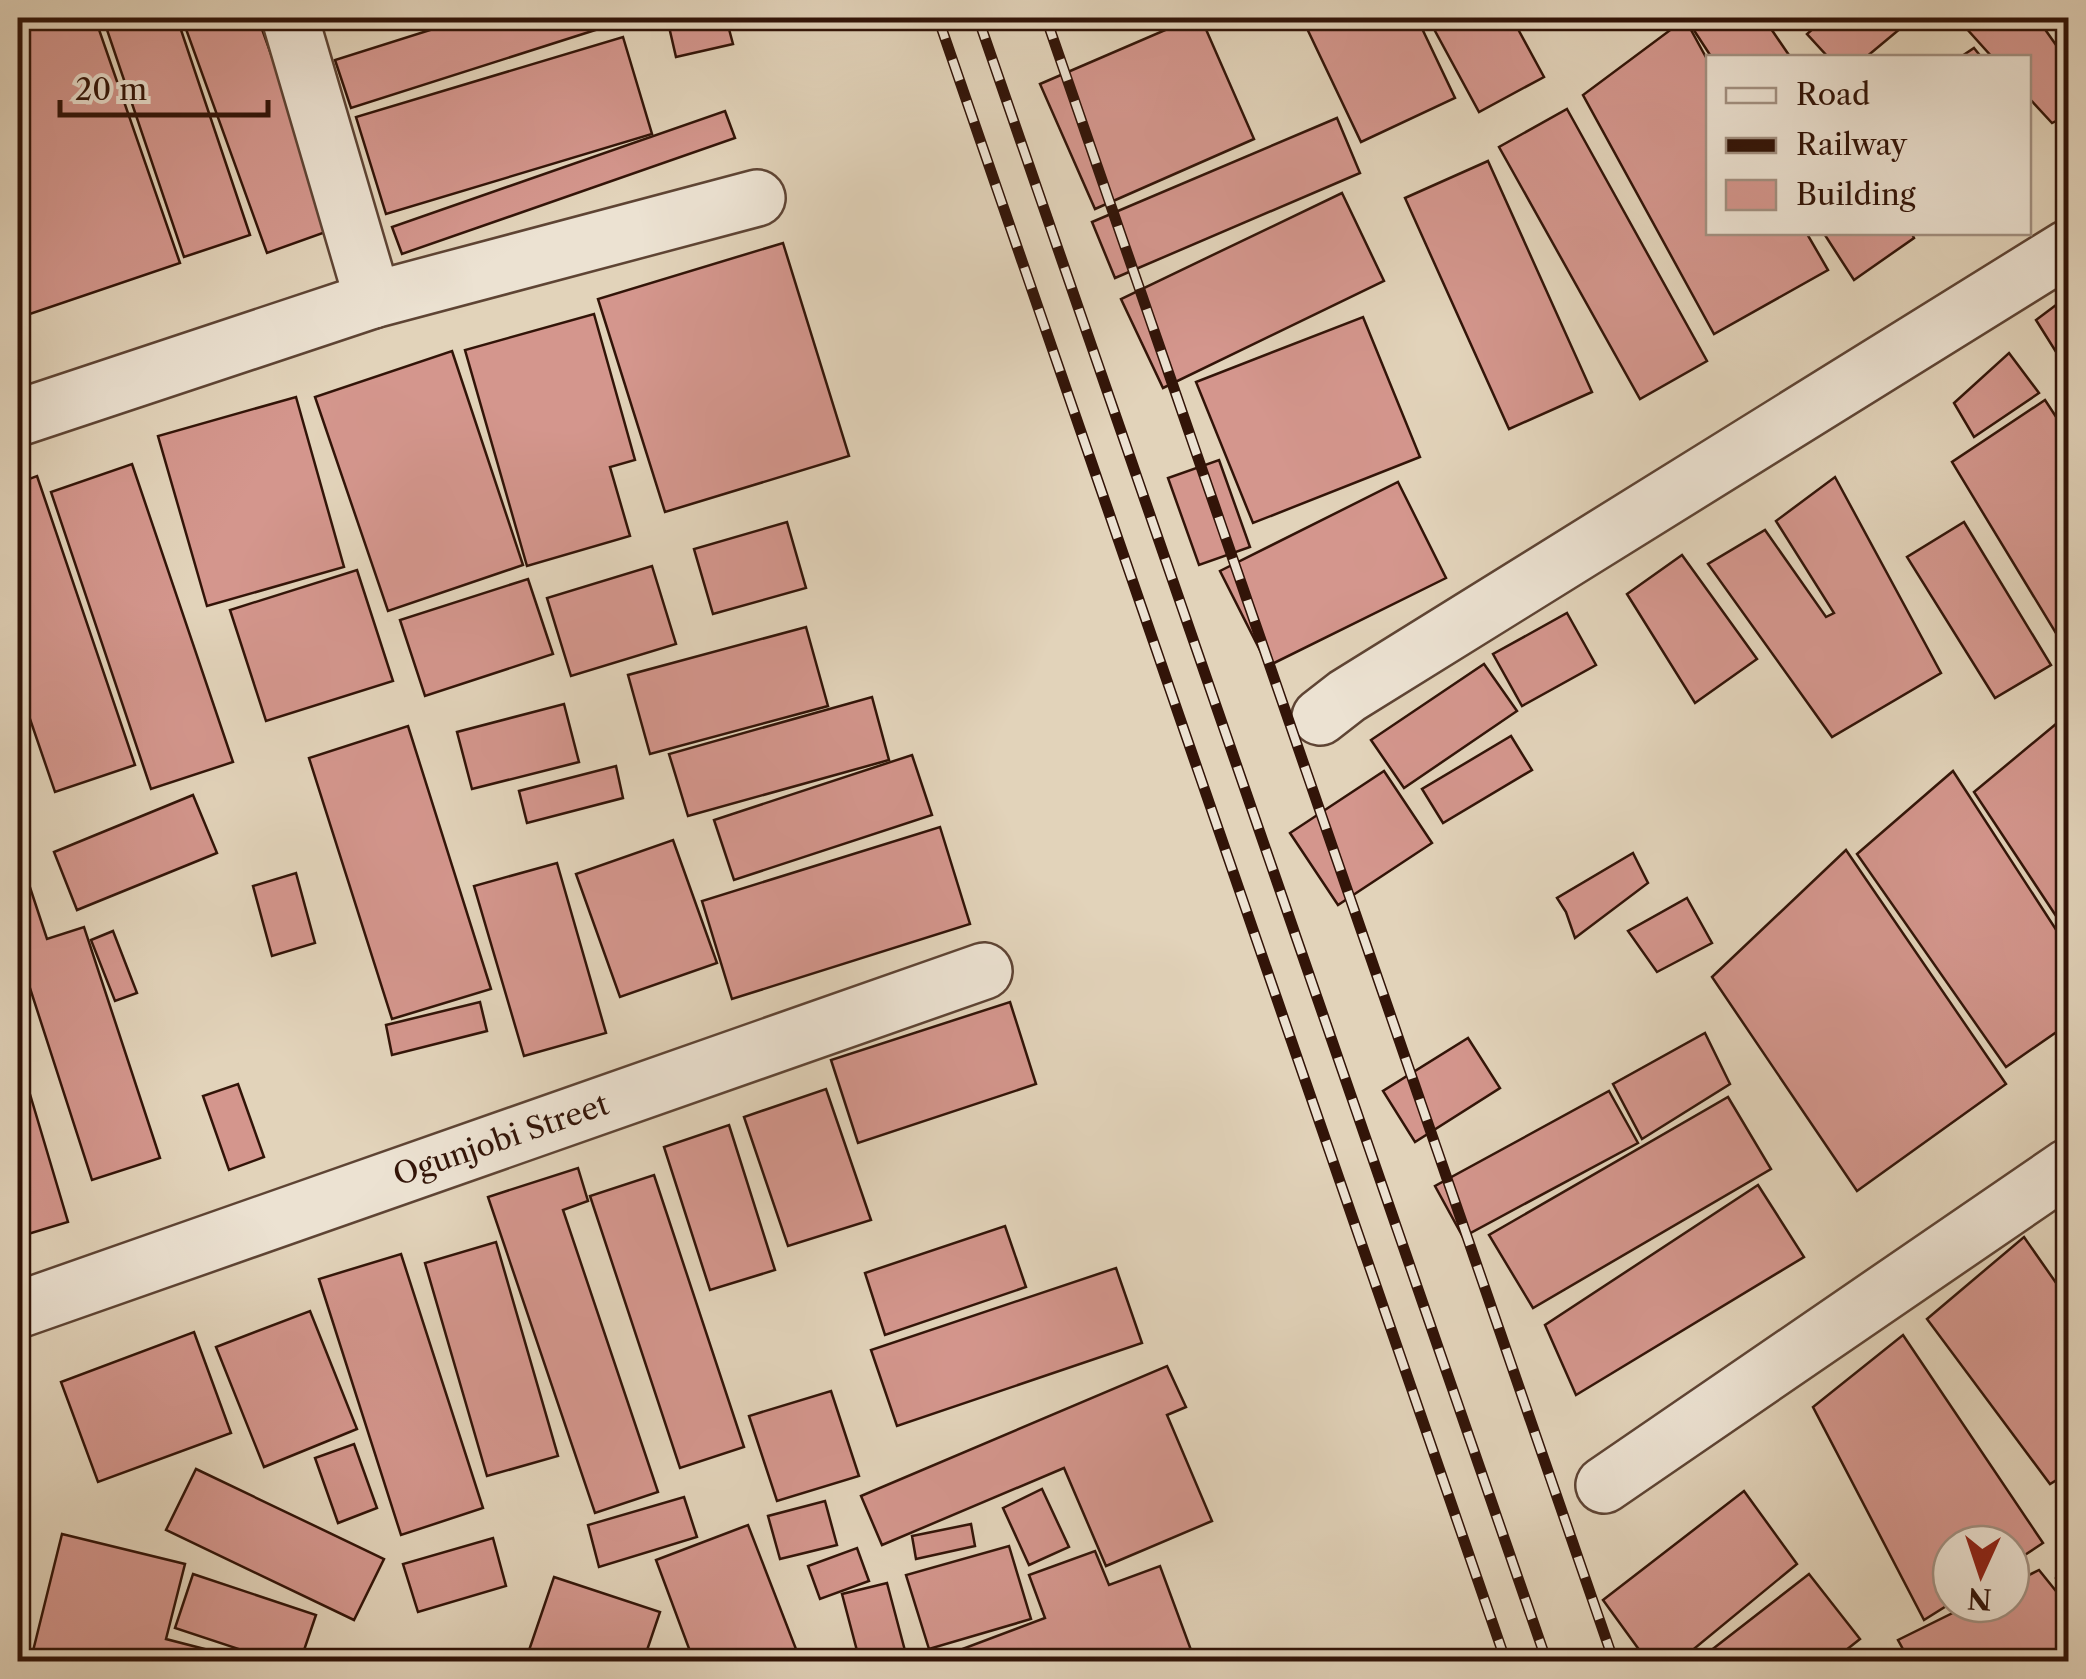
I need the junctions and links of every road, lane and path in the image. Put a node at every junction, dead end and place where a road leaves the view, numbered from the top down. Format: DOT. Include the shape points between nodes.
graph roads {
  1 [pos="290,18"];
  2 [pos="757,198"];
  3 [pos="2068,248"];
  4 [pos="373,300"];
  5 [pos="18,418"];
  6 [pos="1320,717"];
  7 [pos="984,971"];
  8 [pos="2068,1167"];
  9 [pos="18,1310"];
  10 [pos="1604,1485"];
  1 -- 4 [label="street"];
  2 -- 4 [label="street"];
  3 -- 6 [label="street"];
  4 -- 5 [label="street"];
  7 -- 9 [label="street, Ogunjobi Street"];
  8 -- 10 [label="street"];
}
